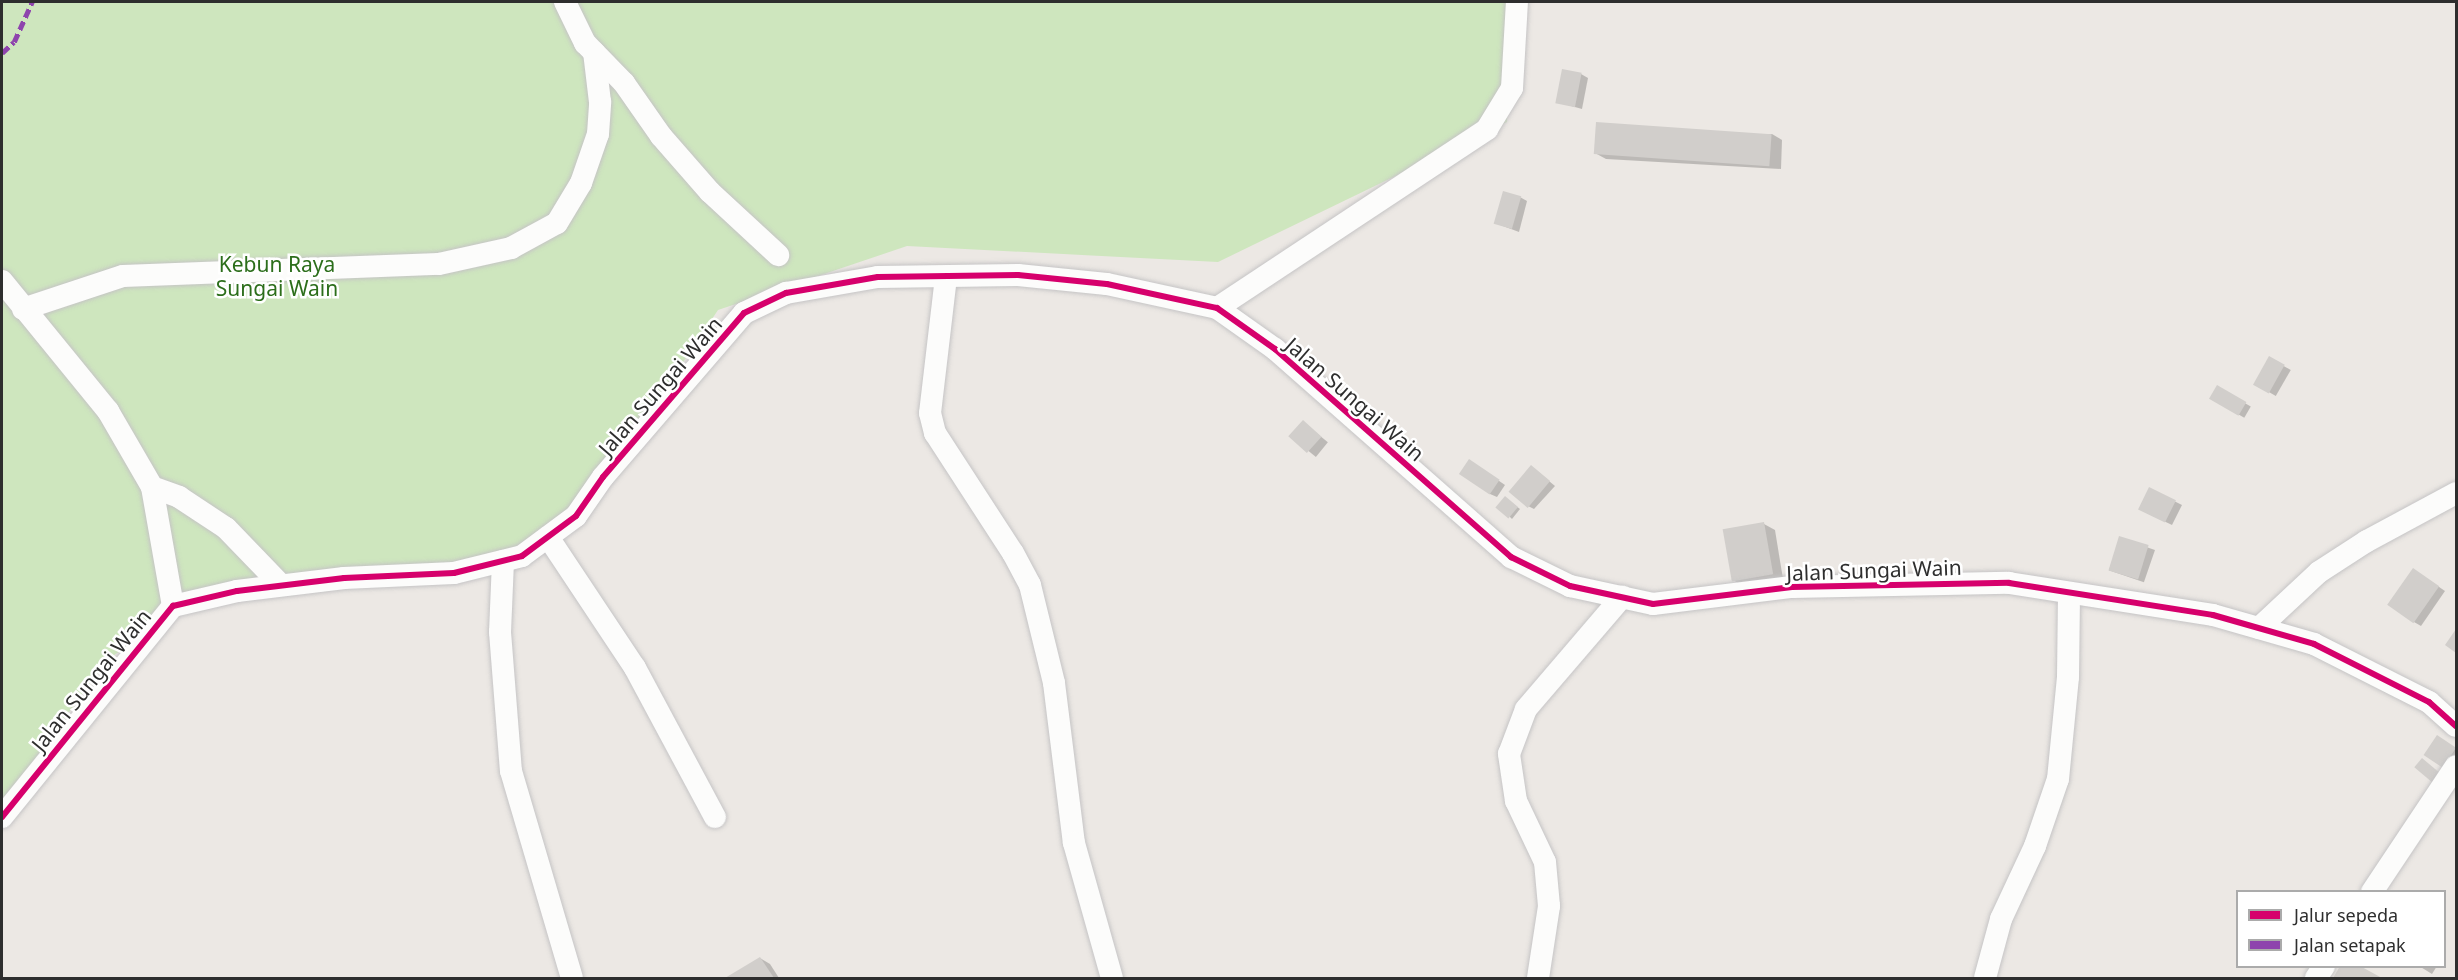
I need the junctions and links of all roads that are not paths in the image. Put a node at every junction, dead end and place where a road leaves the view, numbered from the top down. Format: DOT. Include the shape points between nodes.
graph roads {
  1 [pos="565,2"];
  2 [pos="1517,2"];
  3 [pos="594,52"];
  4 [pos="778,255"];
  5 [pos="946,276"];
  6 [pos="2,281"];
  7 [pos="1217,308"];
  8 [pos="23,309"];
  9 [pos="152,487"];
  10 [pos="2457,493"];
  11 [pos="548,537"];
  12 [pos="503,561"];
  13 [pos="281,585"];
  14 [pos="2069,593"];
  15 [pos="1622,597"];
  16 [pos="173,606"];
  17 [pos="2259,628"];
  18 [pos="2457,726"];
  19 [pos="2457,766"];
  20 [pos="2,817"];
  21 [pos="715,817"];
  22 [pos="2373,890"];
  23 [pos="572,978"];
  24 [pos="1112,978"];
  25 [pos="1538,978"];
  26 [pos="1985,978"];
  1 -- 3 [label="street" via="585,43"];
  2 -- 7 [label="street" via="1512,88 1487,129"];
  3 -- 4 [label="street" via="624,83 710,192"];
  3 -- 8 [label="street" via="600,102 598,134 581,183 557,222 511,248 439,264 123,276"];
  5 -- 7 [label="street, Jalan Sungai Wain" via="1018,275 1107,284"];
  5 -- 11 [label="street, Jalan Sungai Wain" via="878,277 786,293 744,314 603,477 576,516"];
  5 -- 24 [label="street" via="930,414 935,433 1030,585 1054,683 1074,843"];
  6 -- 8 [label="street"];
  7 -- 15 [label="street, Jalan Sungai Wain" via="1275,349 1511,556 1570,586"];
  8 -- 9 [label="street" via="108,411"];
  9 -- 13 [label="street" via="179,497 226,528"];
  9 -- 16 [label="street"];
  10 -- 17 [label="street" via="2367,541 2319,572"];
  11 -- 12 [label="street, Jalan Sungai Wain" via="522,556"];
  11 -- 21 [label="street" via="634,668"];
  12 -- 13 [label="street, Jalan Sungai Wain" via="454,573"];
  12 -- 23 [label="street" via="500,632 511,771"];
  13 -- 16 [label="street, Jalan Sungai Wain"];
  14 -- 15 [label="street, Jalan Sungai Wain" via="2009,583 1792,587 1653,604"];
  14 -- 17 [label="street, Jalan Sungai Wain" via="2213,615"];
  14 -- 26 [label="street" via="2068,678 2058,778 2035,846 2001,919"];
  15 -- 25 [label="street" via="1526,709 1509,754 1516,801 1545,862 1548,906"];
  16 -- 20 [label="street, Jalan Sungai Wain"];
  17 -- 18 [label="street, Jalan Sungai Wain" via="2314,644 2429,702"];
  19 -- 22 [label="street"];
}
